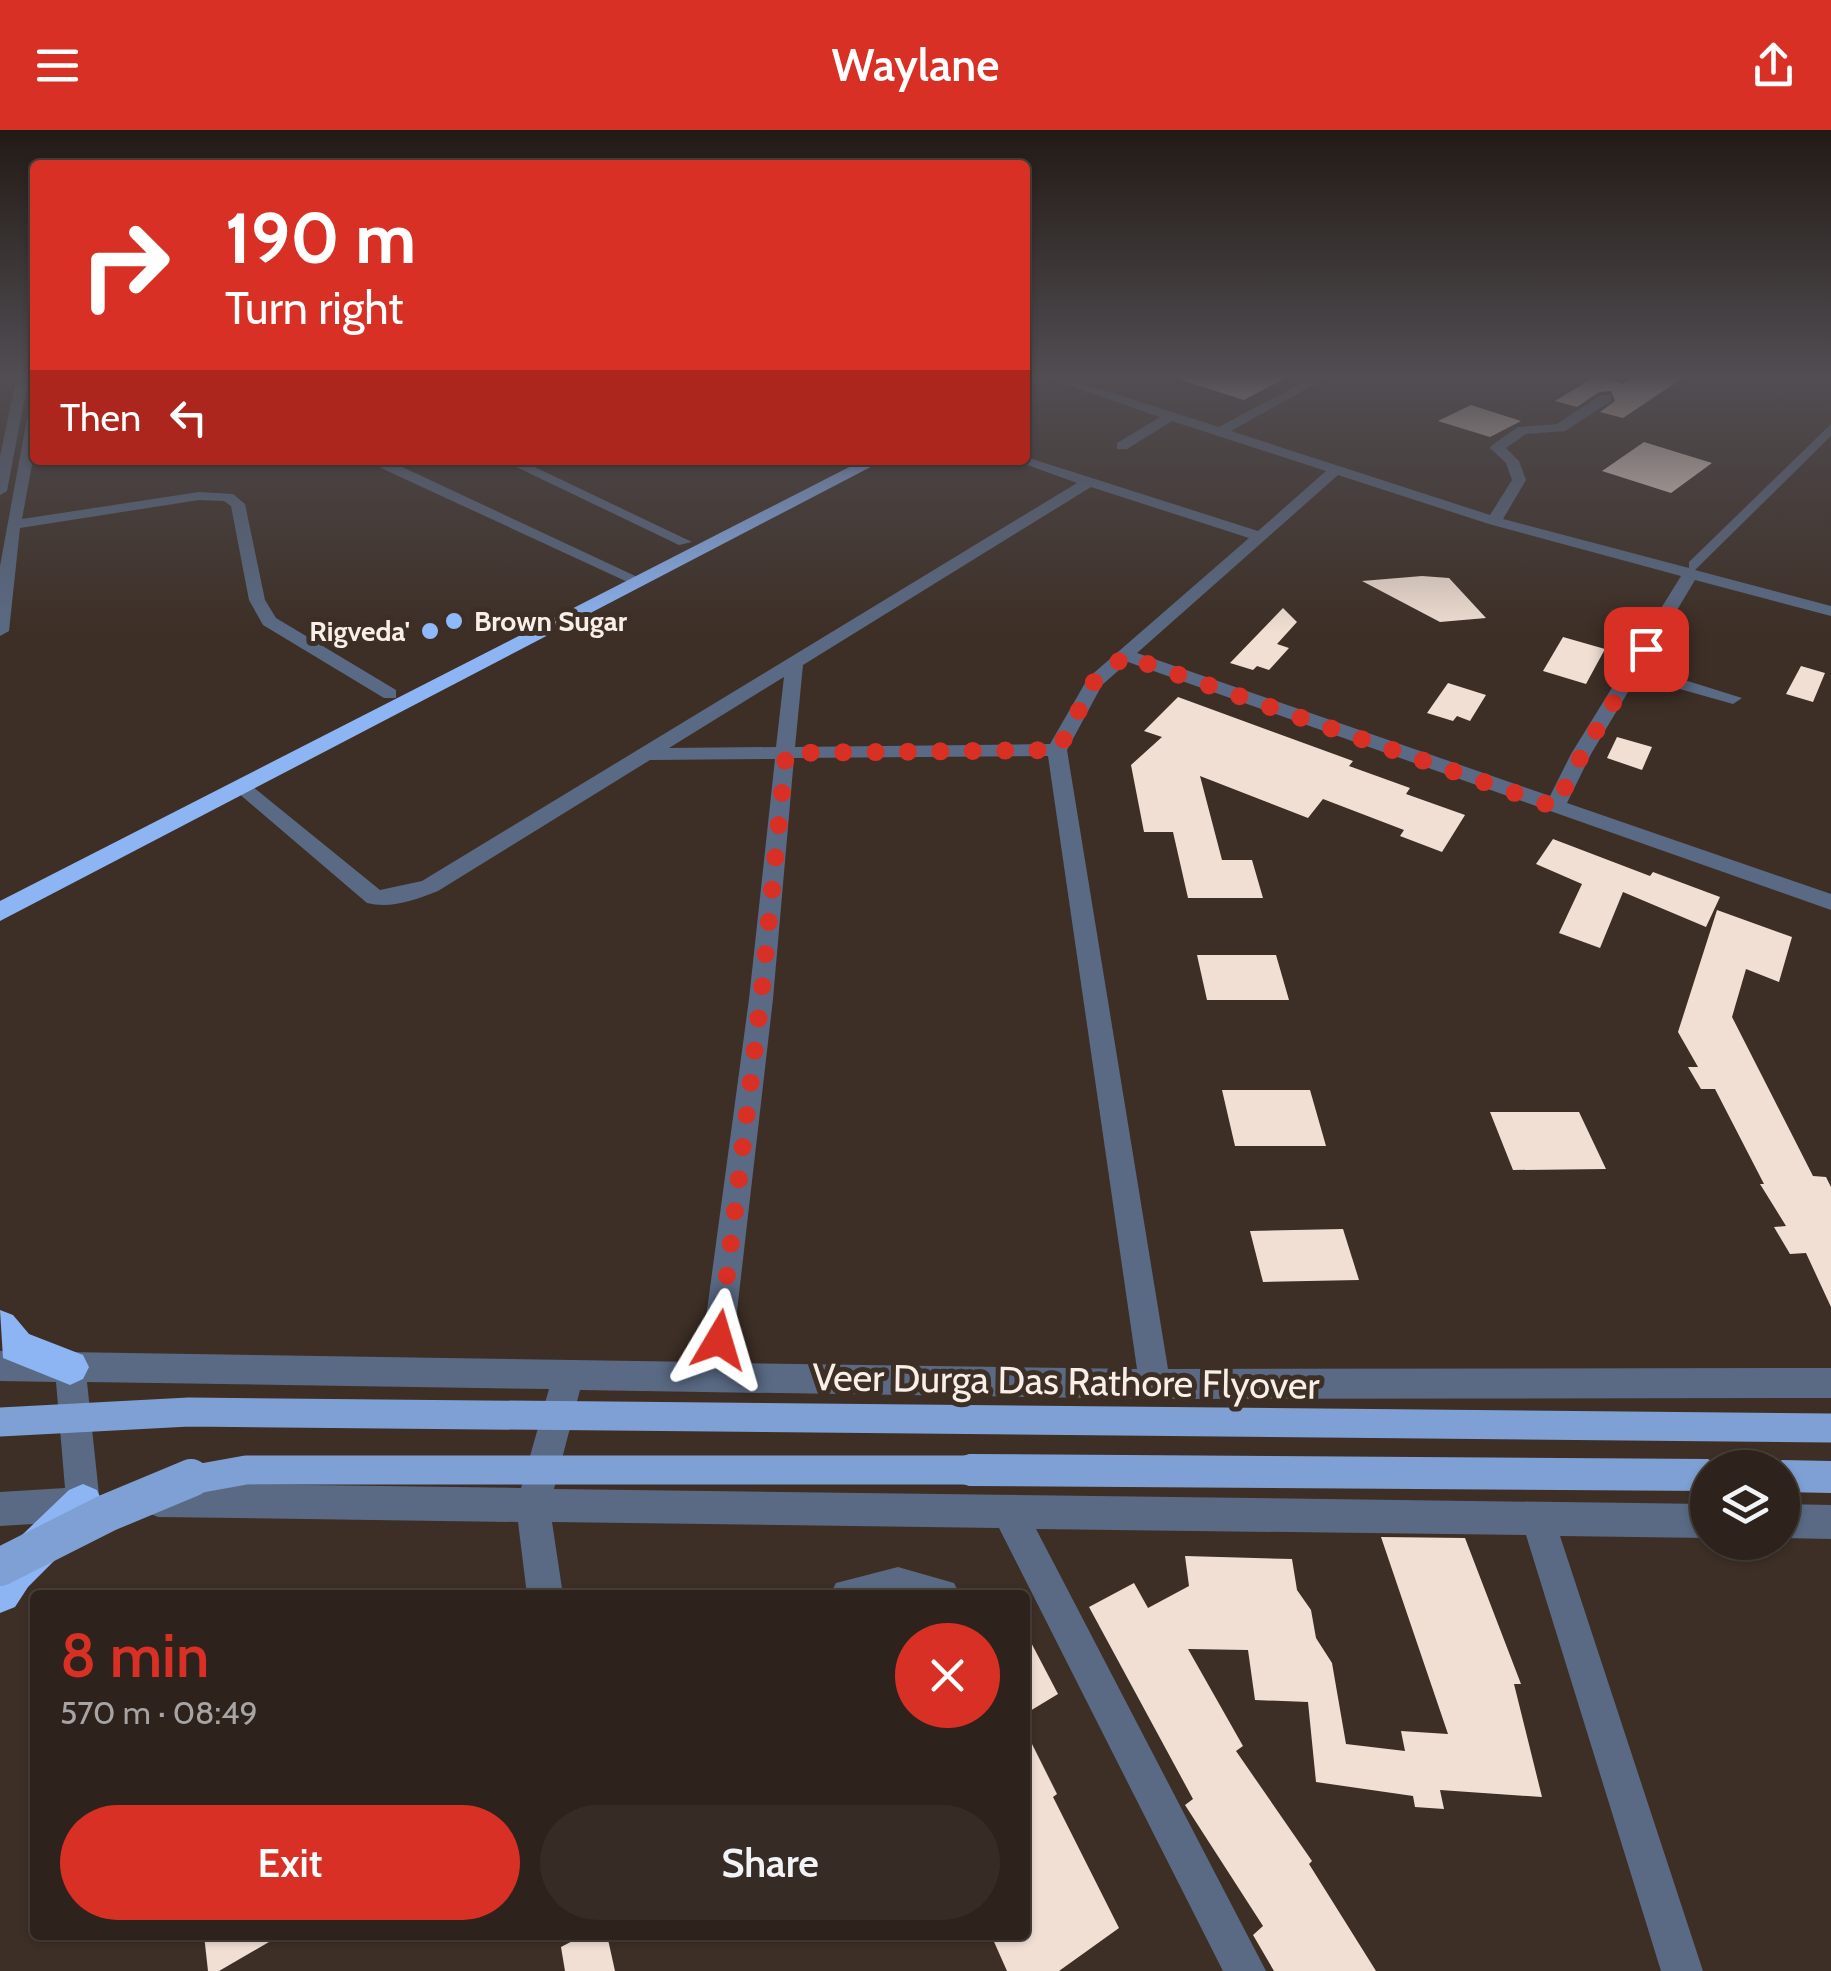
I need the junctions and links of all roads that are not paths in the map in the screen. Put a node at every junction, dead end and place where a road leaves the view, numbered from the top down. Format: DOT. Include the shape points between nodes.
graph roads {
  1 [pos="6,461"];
  2 [pos="26,461"];
  3 [pos="1315,461"];
  4 [pos="1327,461"];
  5 [pos="1512,461"];
  6 [pos="1799,461"];
  7 [pos="1030,463"];
  8 [pos="388,465"];
  9 [pos="520,465"];
  10 [pos="840,465"];
  11 [pos="866,465"];
  12 [pos="1337,469"];
  13 [pos="1090,482"];
  14 [pos="0,491"];
  15 [pos="1497,516"];
  16 [pos="13,526"];
  17 [pos="1262,537"];
  18 [pos="684,542"];
  19 [pos="1692,569"];
  20 [pos="631,578"];
  21 [pos="1831,600"];
  22 [pos="1831,611"];
  23 [pos="0,632"];
  24 [pos="1125,656"];
  25 [pos="794,663"];
  26 [pos="1633,670"];
  27 [pos="390,694"];
  28 [pos="1733,698"];
  29 [pos="1058,750"];
  30 [pos="786,753"];
  31 [pos="646,754"];
  32 [pos="240,786"];
  33 [pos="1555,807"];
  34 [pos="0,889"];
  35 [pos="1831,902"];
  36 [pos="0,912"];
  37 [pos="0,1327"];
  38 [pos="0,1366"];
  39 [pos="70,1367"];
  40 [pos="569,1374"];
  41 [pos="714,1377"];
  42 [pos="1831,1383"];
  43 [pos="1155,1384"];
  44 [pos="0,1422"];
  45 [pos="1831,1428"];
  46 [pos="1690,1475"];
  47 [pos="1800,1476"];
  48 [pos="1831,1477"];
  49 [pos="83,1504"];
  50 [pos="533,1506"];
  51 [pos="0,1509"];
  52 [pos="1010,1514"];
  53 [pos="1538,1519"];
  54 [pos="1690,1521"];
  55 [pos="1800,1522"];
  56 [pos="1831,1522"];
  57 [pos="0,1567"];
  58 [pos="544,1590"];
  59 [pos="871,1590"];
  60 [pos="922,1590"];
  61 [pos="0,1592"];
  62 [pos="1245,1971"];
  63 [pos="1682,1971"];
  1 -- 14 [label="street"];
  2 -- 16 [label="street"];
  3 -- 12 [label="street"];
  4 -- 15 [label="street"];
  5 -- 15 [label="street" via="1519,480"];
  6 -- 19 [label="street"];
  7 -- 13 [label="street"];
  8 -- 20 [label="street"];
  9 -- 18 [label="street"];
  10 -- 18 [label="highway"];
  11 -- 20 [label="highway"];
  12 -- 15 [label="street"];
  12 -- 17 [label="street"];
  13 -- 17 [label="street"];
  13 -- 25 [label="street"];
  15 -- 19 [label="street"];
  16 -- 23 [label="street"];
  16 -- 27 [label="street" via="228,497 238,504 268,621"];
  17 -- 24 [label="street"];
  18 -- 20 [label="highway"];
  19 -- 21 [label="street"];
  19 -- 22 [label="street"];
  19 -- 26 [label="street"];
  20 -- 27 [label="highway"];
  20 -- 32 [label="highway"];
  24 -- 29 [label="street" via="1094,682"];
  24 -- 33 [label="street"];
  25 -- 30 [label="street"];
  25 -- 31 [label="street"];
  26 -- 28 [label="street"];
  26 -- 33 [label="street"];
  27 -- 34 [label="highway"];
  29 -- 30 [label="street"];
  29 -- 43 [label="street"];
  30 -- 31 [label="street"];
  30 -- 41 [label="street"];
  31 -- 32 [label="street" via="430,886 389,898 362,889"];
  32 -- 36 [label="highway"];
  33 -- 35 [label="street"];
  37 -- 39 [label="highway" via="16,1346"];
  38 -- 39 [label="street"];
  39 -- 40 [label="street"];
  39 -- 49 [label="street"];
  40 -- 41 [label="street"];
  40 -- 50 [label="street"];
  41 -- 43 [label="street"];
  42 -- 43 [label="street"];
  44 -- 45 [label="main road, Veer Durga Das Rathore Flyover, bridge" via="189,1412"];
  46 -- 57 [label="main road, bridge" via="246,1470 195,1477"];
  47 -- 48 [label="main road"];
  49 -- 50 [label="street" via="183,1498"];
  49 -- 51 [label="street"];
  49 -- 61 [label="highway"];
  50 -- 52 [label="street"];
  50 -- 58 [label="street"];
  52 -- 53 [label="street"];
  52 -- 62 [label="street"];
  53 -- 54 [label="street"];
  53 -- 63 [label="street"];
  55 -- 56 [label="street"];
  59 -- 60 [label="street" via="898,1584"];
}
